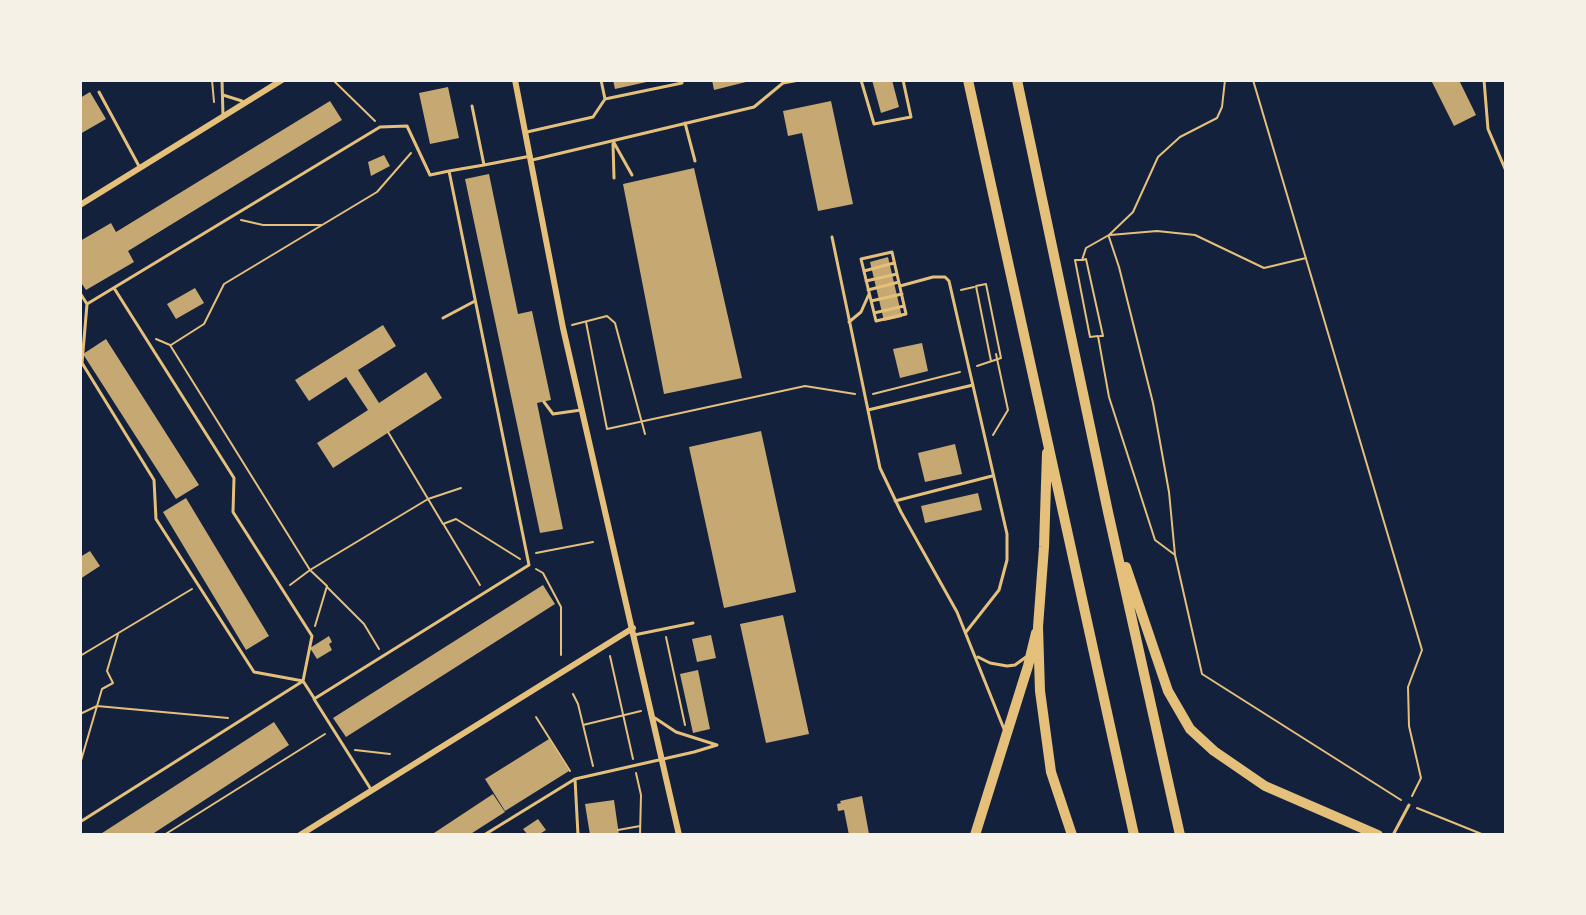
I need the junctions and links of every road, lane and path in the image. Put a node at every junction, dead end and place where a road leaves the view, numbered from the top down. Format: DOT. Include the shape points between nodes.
graph roads {
  1 [pos="212,80"];
  2 [pos="222,80"];
  3 [pos="282,80"];
  4 [pos="333,80"];
  5 [pos="515,80"];
  6 [pos="601,80"];
  7 [pos="681,80"];
  8 [pos="799,80"];
  9 [pos="861,80"];
  10 [pos="903,80"];
  11 [pos="968,80"];
  12 [pos="1017,80"];
  13 [pos="1225,80"];
  14 [pos="1253,80"];
  15 [pos="1484,80"];
  16 [pos="99,92"];
  17 [pos="223,95"];
  18 [pos="605,99"];
  19 [pos="245,102"];
  20 [pos="765,103"];
  21 [pos="472,106"];
  22 [pos="754,107"];
  23 [pos="214,108"];
  24 [pos="223,116"];
  25 [pos="685,123"];
  26 [pos="380,127"];
  27 [pos="526,132"];
  28 [pos="613,141"];
  29 [pos="416,147"];
  30 [pos="531,158"];
  31 [pos="695,161"];
  32 [pos="484,165"];
  33 [pos="140,168"];
  34 [pos="449,171"];
  35 [pos="1506,171"];
  36 [pos="632,175"];
  37 [pos="614,178"];
  38 [pos="80,205"];
  39 [pos="233,215"];
  40 [pos="323,225"];
  41 [pos="1109,235"];
  42 [pos="832,237"];
  43 [pos="1307,258"];
  44 [pos="1082,260"];
  45 [pos="894,263"];
  46 [pos="864,271"];
  47 [pos="897,274"];
  48 [pos="866,281"];
  49 [pos="899,284"];
  50 [pos="976,286"];
  51 [pos="114,288"];
  52 [pos="953,291"];
  53 [pos="869,292"];
  54 [pos="80,293"];
  55 [pos="902,294"];
  56 [pos="475,301"];
  57 [pos="871,301"];
  58 [pos="87,304"];
  59 [pos="904,306"];
  60 [pos="874,313"];
  61 [pos="443,318"];
  62 [pos="586,322"];
  63 [pos="849,322"];
  64 [pos="572,325"];
  65 [pos="141,331"];
  66 [pos="1098,336"];
  67 [pos="170,345"];
  68 [pos="996,354"];
  69 [pos="997,359"];
  70 [pos="991,361"];
  71 [pos="970,369"];
  72 [pos="973,385"];
  73 [pos="863,396"];
  74 [pos="544,402"];
  75 [pos="581,410"];
  76 [pos="866,410"];
  77 [pos="642,422"];
  78 [pos="388,432"];
  79 [pos="645,434"];
  80 [pos="1047,435"];
  81 [pos="986,445"];
  82 [pos="994,476"];
  83 [pos="461,488"];
  84 [pos="428,499"];
  85 [pos="895,501"];
  86 [pos="1108,512"];
  87 [pos="443,524"];
  88 [pos="593,542"];
  89 [pos="527,555"];
  90 [pos="1175,555"];
  91 [pos="529,565"];
  92 [pos="310,570"];
  93 [pos="198,586"];
  94 [pos="327,586"];
  95 [pos="283,590"];
  96 [pos="485,593"];
  97 [pos="693,623"];
  98 [pos="1038,627"];
  99 [pos="664,628"];
  100 [pos="633,631"];
  101 [pos="966,632"];
  102 [pos="118,634"];
  103 [pos="312,636"];
  104 [pos="607,644"];
  105 [pos="1032,650"];
  106 [pos="975,654"];
  107 [pos="561,655"];
  108 [pos="80,656"];
  109 [pos="384,656"];
  110 [pos="303,681"];
  111 [pos="573,694"];
  112 [pos="314,699"];
  113 [pos="97,706"];
  114 [pos="651,709"];
  115 [pos="80,714"];
  116 [pos="623,715"];
  117 [pos="536,717"];
  118 [pos="653,717"];
  119 [pos="242,720"];
  120 [pos="685,723"];
  121 [pos="583,725"];
  122 [pos="677,726"];
  123 [pos="333,729"];
  124 [pos="687,732"];
  125 [pos="1006,736"];
  126 [pos="80,748"];
  127 [pos="346,749"];
  128 [pos="83,753"];
  129 [pos="390,754"];
  130 [pos="663,759"];
  131 [pos="80,764"];
  132 [pos="634,765"];
  133 [pos="595,774"];
  134 [pos="575,779"];
  135 [pos="372,791"];
  136 [pos="1409,805"];
  137 [pos="80,822"];
  138 [pos="640,826"];
  139 [pos="618,830"];
  140 [pos="164,835"];
  141 [pos="300,835"];
  142 [pos="484,835"];
  143 [pos="578,835"];
  144 [pos="640,835"];
  145 [pos="679,835"];
  146 [pos="975,835"];
  147 [pos="1072,835"];
  148 [pos="1134,835"];
  149 [pos="1180,835"];
  150 [pos="1378,835"];
  151 [pos="1393,835"];
  152 [pos="1484,835"];
  1 -- 23 [label="path"];
  2 -- 17 [label="lane"];
  3 -- 19 [label="street"];
  4 -- 26 [label="path"];
  5 -- 27 [label="street"];
  6 -- 18 [label="lane"];
  7 -- 18 [label="lane"];
  8 -- 22 [label="lane" via="783,83"];
  9 -- 10 [label="lane" via="874,124 911,117"];
  11 -- 80 [label="main road"];
  12 -- 86 [label="main road"];
  13 -- 41 [label="path" via="1217,118 1180,137 1158,157 1133,212"];
  14 -- 43 [label="path"];
  15 -- 35 [label="lane" via="1488,129"];
  16 -- 33 [label="lane"];
  17 -- 19 [label="lane"];
  17 -- 24 [label="lane"];
  18 -- 27 [label="lane" via="593,117"];
  19 -- 24 [label="street"];
  20 -- 22 [label="lane"];
  21 -- 32 [label="lane"];
  22 -- 25 [label="lane"];
  24 -- 33 [label="street"];
  25 -- 28 [label="lane"];
  25 -- 31 [label="lane"];
  26 -- 29 [label="lane" via="407,126"];
  26 -- 39 [label="lane"];
  27 -- 30 [label="street"];
  28 -- 30 [label="lane"];
  28 -- 36 [label="lane"];
  28 -- 37 [label="lane"];
  29 -- 34 [label="lane" via="430,175"];
  29 -- 40 [label="path" via="377,192"];
  30 -- 32 [label="lane"];
  30 -- 75 [label="street"];
  32 -- 34 [label="lane"];
  33 -- 38 [label="street"];
  34 -- 56 [label="lane"];
  39 -- 40 [label="path" via="253,225"];
  39 -- 51 [label="lane"];
  40 -- 67 [label="path" via="224,284 204,324"];
  41 -- 43 [label="path" via="1195,235 1264,268"];
  41 -- 44 [label="path" via="1086,248"];
  41 -- 90 [label="path" via="1153,403"];
  42 -- 63 [label="lane"];
  43 -- 136 [label="path" via="1422,650 1408,687 1409,726 1421,778"];
  44 -- 66 [label="path" via="1086,259 1103,336"];
  44 -- 66 [label="path" via="1075,260 1090,337"];
  45 -- 46 [label="lane"];
  45 -- 46 [label="lane" via="892,252 861,259"];
  45 -- 47 [label="lane"];
  46 -- 48 [label="lane"];
  47 -- 48 [label="lane"];
  47 -- 49 [label="lane"];
  48 -- 53 [label="lane"];
  49 -- 52 [label="lane" via="940,276"];
  49 -- 53 [label="lane"];
  49 -- 55 [label="lane"];
  50 -- 52 [label="path"];
  50 -- 69 [label="path" via="986,284 1001,358"];
  50 -- 70 [label="path"];
  51 -- 58 [label="lane"];
  51 -- 65 [label="lane"];
  52 -- 71 [label="lane"];
  53 -- 57 [label="lane"];
  53 -- 63 [label="lane" via="861,312"];
  54 -- 58 [label="lane"];
  55 -- 57 [label="lane"];
  55 -- 59 [label="lane"];
  56 -- 61 [label="lane"];
  56 -- 89 [label="lane"];
  57 -- 60 [label="lane"];
  58 -- 93 [label="lane" via="82,363 154,480 156,519"];
  59 -- 60 [label="lane"];
  59 -- 60 [label="lane" via="906,314 876,321"];
  62 -- 64 [label="path"];
  62 -- 77 [label="path" via="607,316 615,323"];
  62 -- 77 [label="path" via="607,429"];
  63 -- 73 [label="lane"];
  65 -- 67 [label="path"];
  65 -- 95 [label="lane" via="234,478 233,512"];
  66 -- 90 [label="path" via="1109,397 1155,540"];
  67 -- 92 [label="path"];
  68 -- 69 [label="path"];
  69 -- 70 [label="path"];
  69 -- 81 [label="path" via="1008,410"];
  70 -- 71 [label="path"];
  71 -- 72 [label="lane"];
  71 -- 73 [label="path"];
  72 -- 76 [label="lane"];
  72 -- 81 [label="lane"];
  73 -- 76 [label="lane"];
  73 -- 77 [label="path" via="805,386"];
  74 -- 75 [label="lane" via="553,414"];
  75 -- 100 [label="street"];
  76 -- 85 [label="lane" via="880,468"];
  77 -- 79 [label="path"];
  78 -- 84 [label="path"];
  80 -- 98 [label="main road"];
  80 -- 148 [label="main road"];
  81 -- 82 [label="lane"];
  82 -- 85 [label="lane"];
  82 -- 101 [label="lane" via="1007,560 995,598"];
  83 -- 84 [label="path"];
  84 -- 87 [label="path"];
  84 -- 92 [label="path"];
  85 -- 101 [label="lane"];
  86 -- 149 [label="main road"];
  86 -- 150 [label="main road" via="1168,691 1190,729 1265,786"];
  87 -- 91 [label="path" via="456,519"];
  87 -- 96 [label="path"];
  88 -- 89 [label="path"];
  89 -- 91 [label="lane"];
  90 -- 136 [label="path" via="1202,674"];
  91 -- 96 [label="lane"];
  91 -- 107 [label="path" via="543,573 561,607"];
  92 -- 94 [label="path"];
  92 -- 95 [label="path"];
  93 -- 102 [label="path"];
  93 -- 110 [label="lane" via="254,672"];
  94 -- 103 [label="path"];
  94 -- 109 [label="path" via="364,624"];
  95 -- 103 [label="lane"];
  96 -- 109 [label="lane"];
  97 -- 99 [label="lane"];
  98 -- 105 [label="main road"];
  98 -- 147 [label="main road" via="1045,739"];
  99 -- 100 [label="lane"];
  99 -- 120 [label="path"];
  100 -- 104 [label="street"];
  100 -- 114 [label="street"];
  101 -- 106 [label="lane"];
  102 -- 108 [label="path"];
  102 -- 113 [label="path" via="107,671 113,683 102,689"];
  103 -- 110 [label="lane"];
  104 -- 116 [label="path"];
  104 -- 135 [label="street"];
  105 -- 106 [label="lane" via="1007,666"];
  105 -- 125 [label="main road"];
  106 -- 125 [label="lane"];
  109 -- 112 [label="lane"];
  110 -- 112 [label="lane"];
  110 -- 119 [label="lane"];
  111 -- 121 [label="path"];
  112 -- 123 [label="lane"];
  113 -- 115 [label="path"];
  113 -- 119 [label="path"];
  113 -- 128 [label="path"];
  114 -- 116 [label="path"];
  114 -- 118 [label="street"];
  116 -- 121 [label="path"];
  116 -- 132 [label="path"];
  117 -- 134 [label="path"];
  118 -- 130 [label="street"];
  118 -- 130 [label="lane" via="676,732 717,745"];
  119 -- 137 [label="lane"];
  121 -- 133 [label="path"];
  122 -- 124 [label="path"];
  123 -- 127 [label="lane"];
  123 -- 140 [label="path"];
  125 -- 146 [label="main road"];
  126 -- 128 [label="path"];
  127 -- 129 [label="path"];
  127 -- 135 [label="lane"];
  128 -- 131 [label="path"];
  130 -- 132 [label="lane"];
  130 -- 145 [label="street"];
  132 -- 133 [label="lane"];
  132 -- 138 [label="path" via="641,795"];
  133 -- 134 [label="lane"];
  134 -- 142 [label="lane"];
  134 -- 143 [label="lane"];
  135 -- 141 [label="street"];
  136 -- 151 [label="lane"];
  136 -- 152 [label="path"];
  138 -- 139 [label="path"];
  138 -- 144 [label="path"];
}
